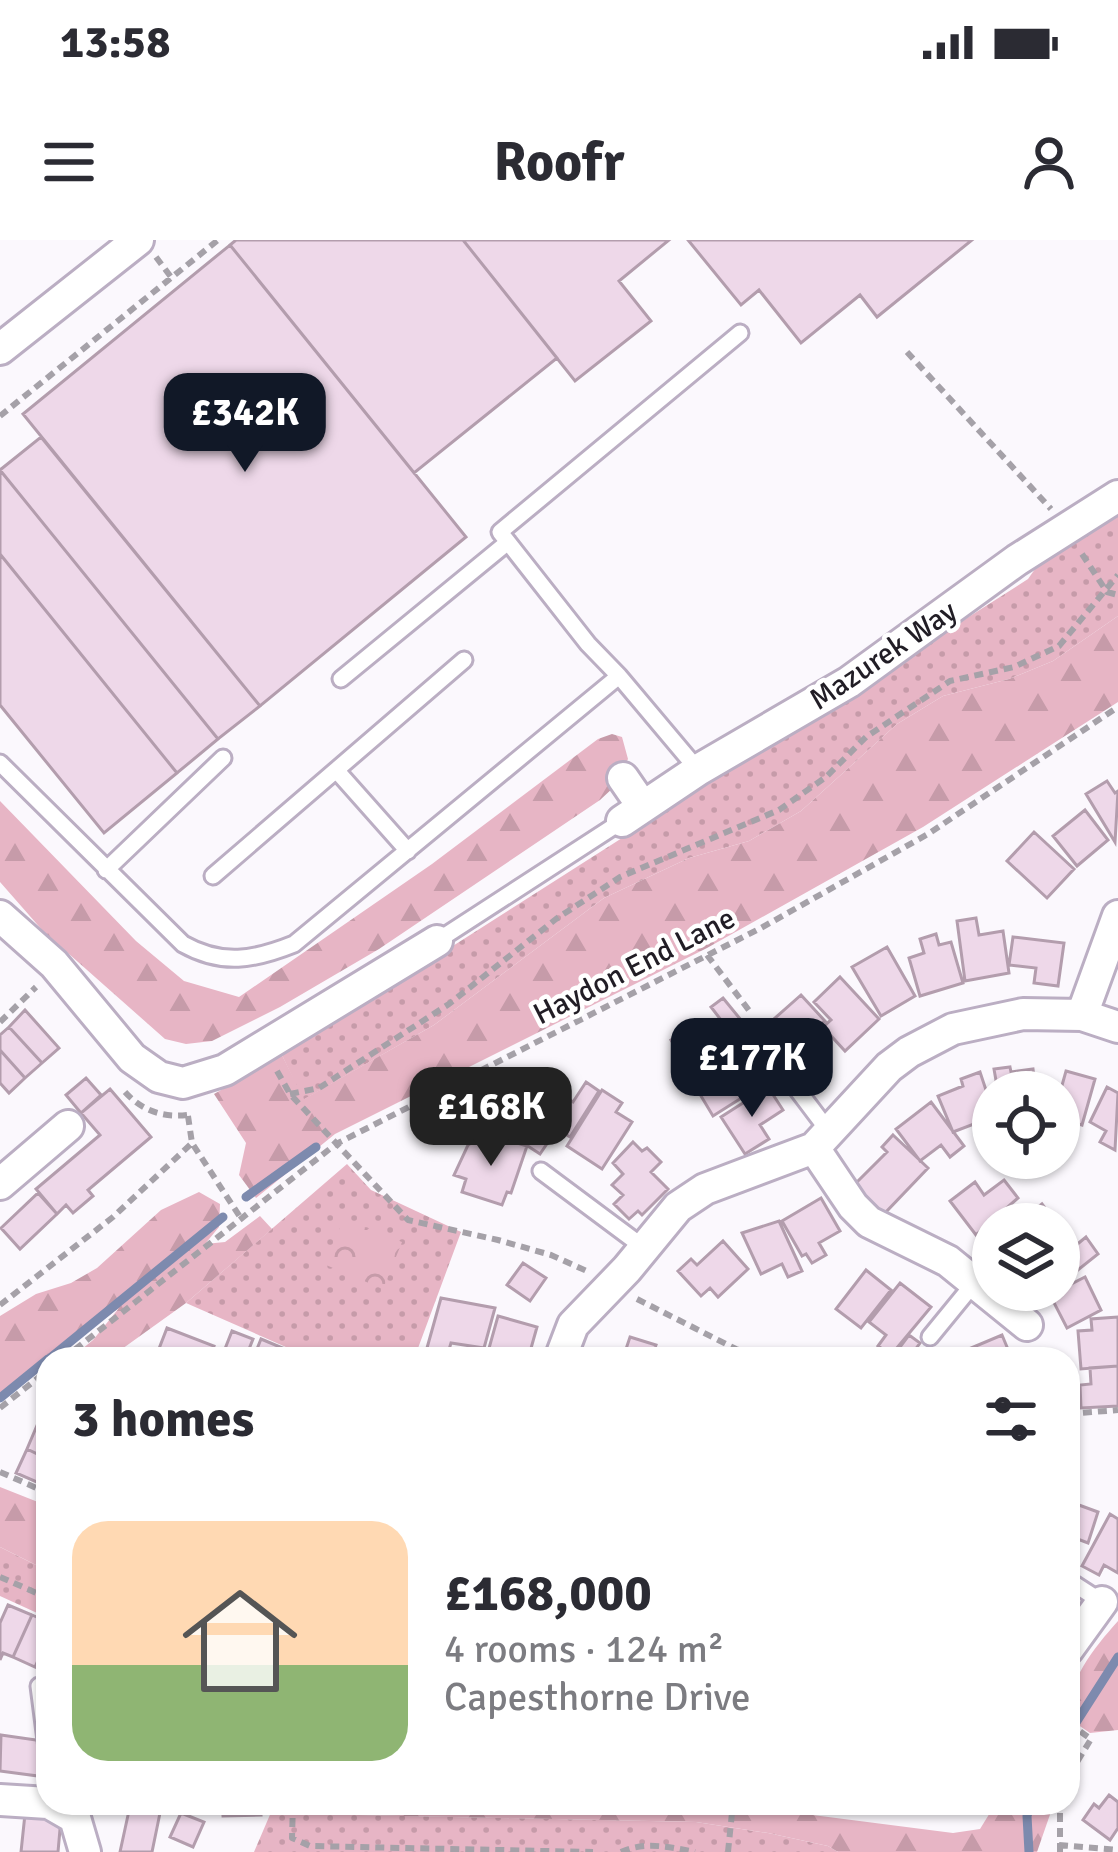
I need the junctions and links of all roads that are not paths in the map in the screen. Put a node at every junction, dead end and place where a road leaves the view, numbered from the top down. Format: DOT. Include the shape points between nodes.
graph roads {
  1 [pos="138,240"];
  2 [pos="740,333"];
  3 [pos="0,349"];
  4 [pos="1118,496"];
  5 [pos="508,542"];
  6 [pos="464,660"];
  7 [pos="619,676"];
  8 [pos="341,679"];
  9 [pos="223,758"];
  10 [pos="0,763"];
  11 [pos="698,770"];
  12 [pos="337,771"];
  13 [pos="623,778"];
  14 [pos="632,814"];
  15 [pos="408,851"];
  16 [pos="106,869"];
  17 [pos="213,876"];
  18 [pos="0,916"];
  19 [pos="1118,916"];
  20 [pos="437,941"];
  21 [pos="1082,1015"];
  22 [pos="1118,1027"];
  23 [pos="746,1032"];
  24 [pos="68,1126"];
  25 [pos="822,1141"];
  26 [pos="541,1171"];
  27 [pos="4,1172"];
  28 [pos="644,1246"];
  29 [pos="972,1280"];
  30 [pos="972,1286"];
  31 [pos="1010,1311"];
  32 [pos="1027,1325"];
  33 [pos="931,1336"];
  34 [pos="565,1347"];
  35 [pos="1080,1588"];
  36 [pos="1102,1602"];
  37 [pos="1080,1632"];
  38 [pos="0,1800"];
  39 [pos="36,1803"];
  40 [pos="67,1815"];
  41 [pos="86,1852"];
  1 -- 3 [label="street"];
  2 -- 5 [label="lane" via="500,532"];
  4 -- 11 [label="street, Mazurek Way" via="892,654"];
  5 -- 7 [label="lane"];
  5 -- 8 [label="lane"];
  6 -- 12 [label="lane"];
  7 -- 11 [label="lane"];
  7 -- 15 [label="lane"];
  9 -- 16 [label="lane"];
  10 -- 16 [label="lane"];
  11 -- 14 [label="street, Mazurek Way"];
  12 -- 15 [label="lane"];
  12 -- 17 [label="lane"];
  13 -- 14 [label="street"];
  14 -- 20 [label="lane, Mazurek Way"];
  15 -- 16 [label="lane" via="294,944 239,960 206,957 183,944"];
  18 -- 20 [label="street, Mazurek Way" via="54,964 123,1049 177,1082 225,1070 403,948"];
  19 -- 21 [label="street"];
  21 -- 22 [label="street"];
  21 -- 25 [label="street" via="998,1017 932,1038 889,1067"];
  23 -- 25 [label="lane" via="784,1072"];
  24 -- 27 [label="street"];
  25 -- 28 [label="street" via="705,1189"];
  25 -- 29 [label="street" via="869,1222"];
  26 -- 28 [label="lane"];
  28 -- 34 [label="street" via="573,1325"];
  30 -- 33 [label="lane"];
  31 -- 32 [label="street"];
  35 -- 36 [label="lane"];
  36 -- 37 [label="street"];
  38 -- 39 [label="street"];
  40 -- 41 [label="street"];
}
